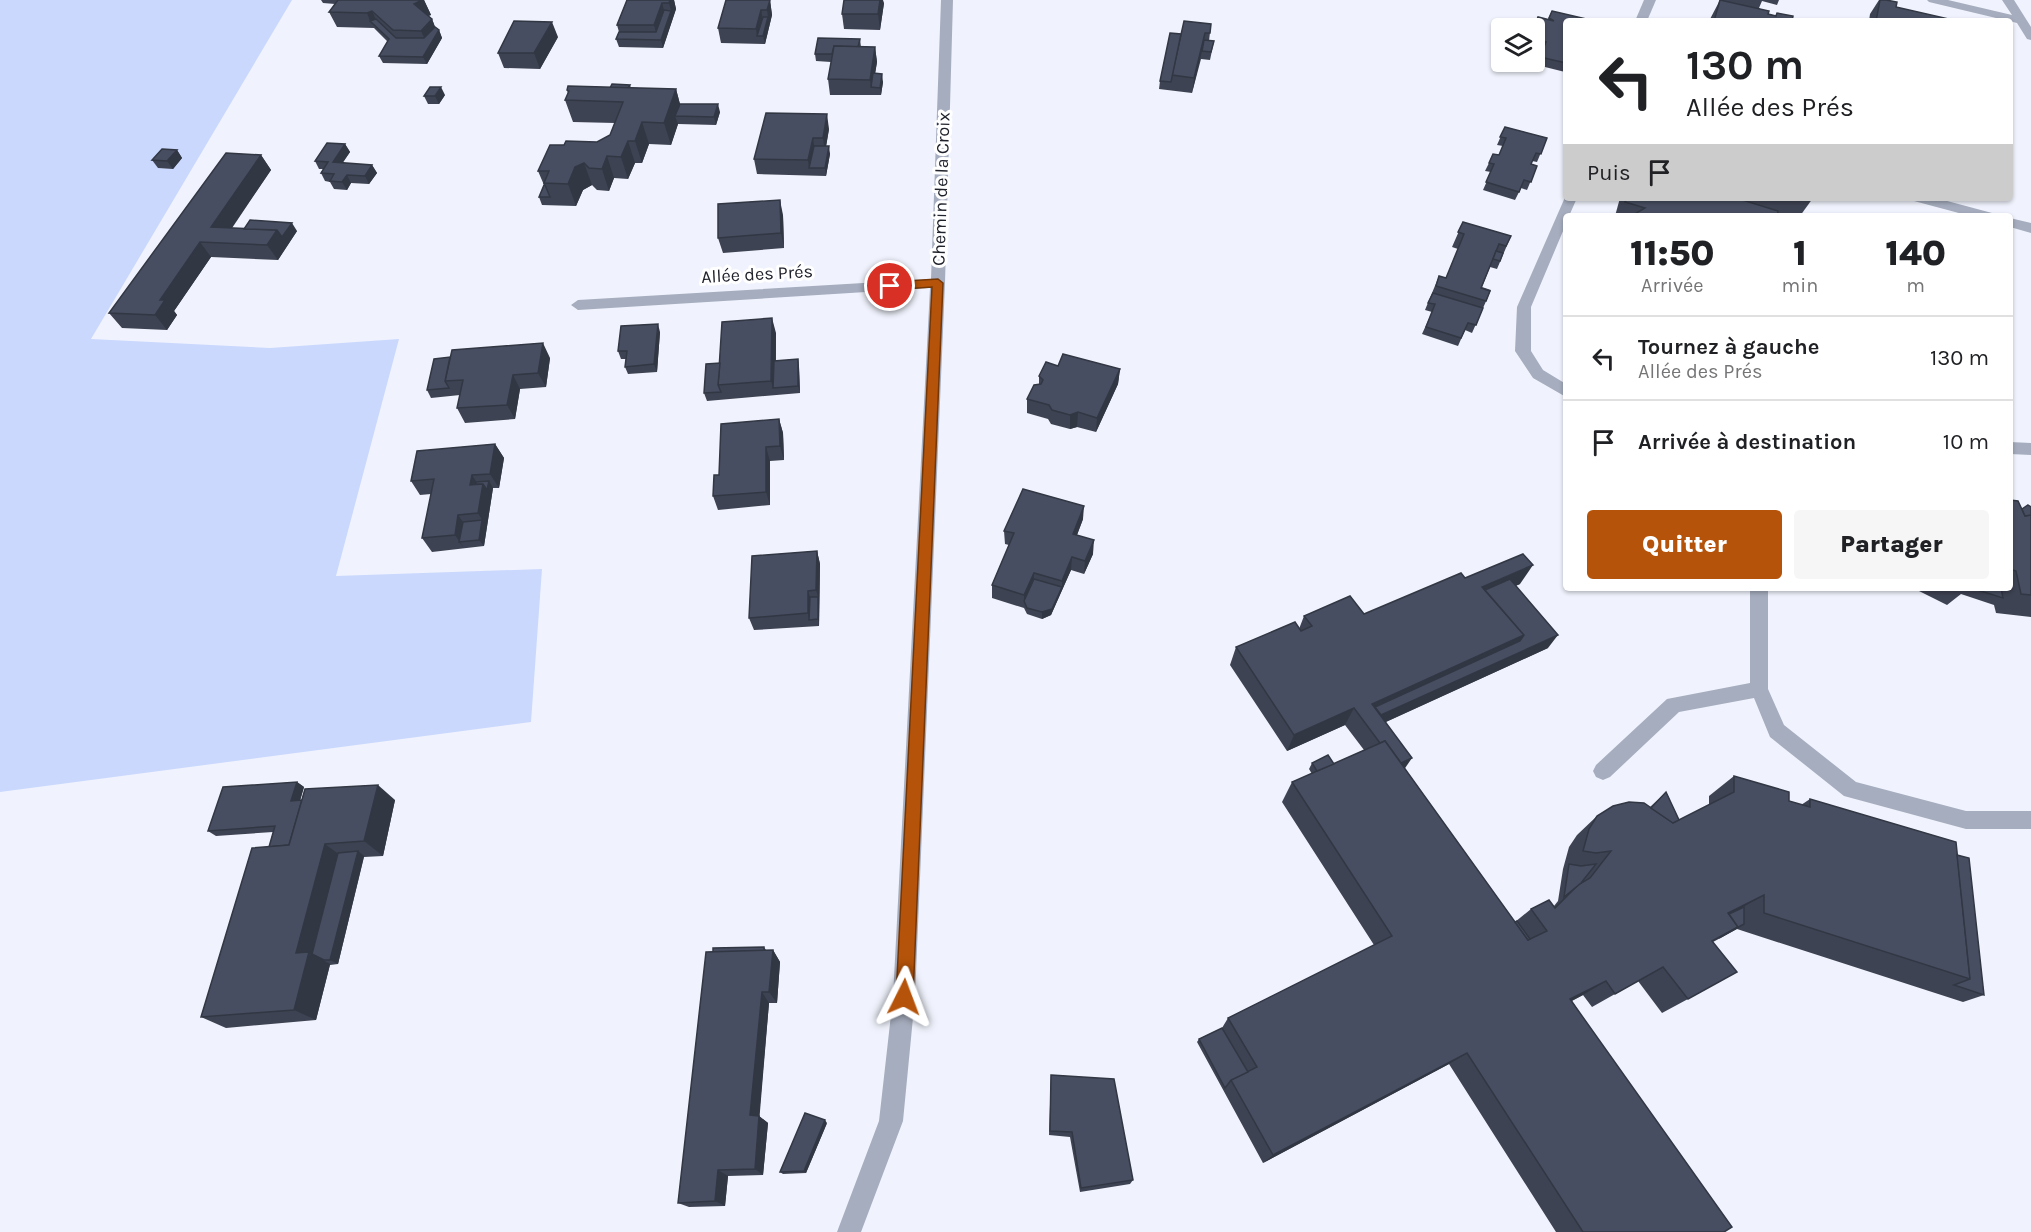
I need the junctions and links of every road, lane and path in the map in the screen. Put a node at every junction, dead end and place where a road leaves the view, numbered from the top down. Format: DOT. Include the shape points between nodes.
graph roads {
  1 [pos="947,0"];
  2 [pos="1650,0"];
  3 [pos="1934,0"];
  4 [pos="2008,0"];
  5 [pos="1642,18"];
  6 [pos="2010,18"];
  7 [pos="2013,19"];
  8 [pos="2019,20"];
  9 [pos="2031,36"];
  10 [pos="1930,201"];
  11 [pos="1976,213"];
  12 [pos="1563,215"];
  13 [pos="2013,223"];
  14 [pos="2031,228"];
  15 [pos="938,283"];
  16 [pos="578,305"];
  17 [pos="1563,389"];
  18 [pos="2013,448"];
  19 [pos="2031,449"];
  20 [pos="1759,591"];
  21 [pos="1759,689"];
  22 [pos="1603,771"];
  23 [pos="2031,820"];
  24 [pos="849,1232"];
  1 -- 15 [label="street, Chemin de la Croix"];
  2 -- 5 [label="street"];
  3 -- 6 [label="street"];
  4 -- 8 [label="street"];
  7 -- 8 [label="street"];
  8 -- 9 [label="street"];
  10 -- 11 [label="street"];
  12 -- 17 [label="street" via="1524,307 1523,351 1538,374"];
  13 -- 14 [label="street"];
  15 -- 16 [label="street, Allée des Prés"];
  15 -- 24 [label="street, Chemin de la Croix" via="904,997 891,1121"];
  18 -- 19 [label="street"];
  20 -- 21 [label="street"];
  21 -- 22 [label="street" via="1674,705"];
  21 -- 23 [label="street" via="1777,732 1851,790 1966,820"];
}
